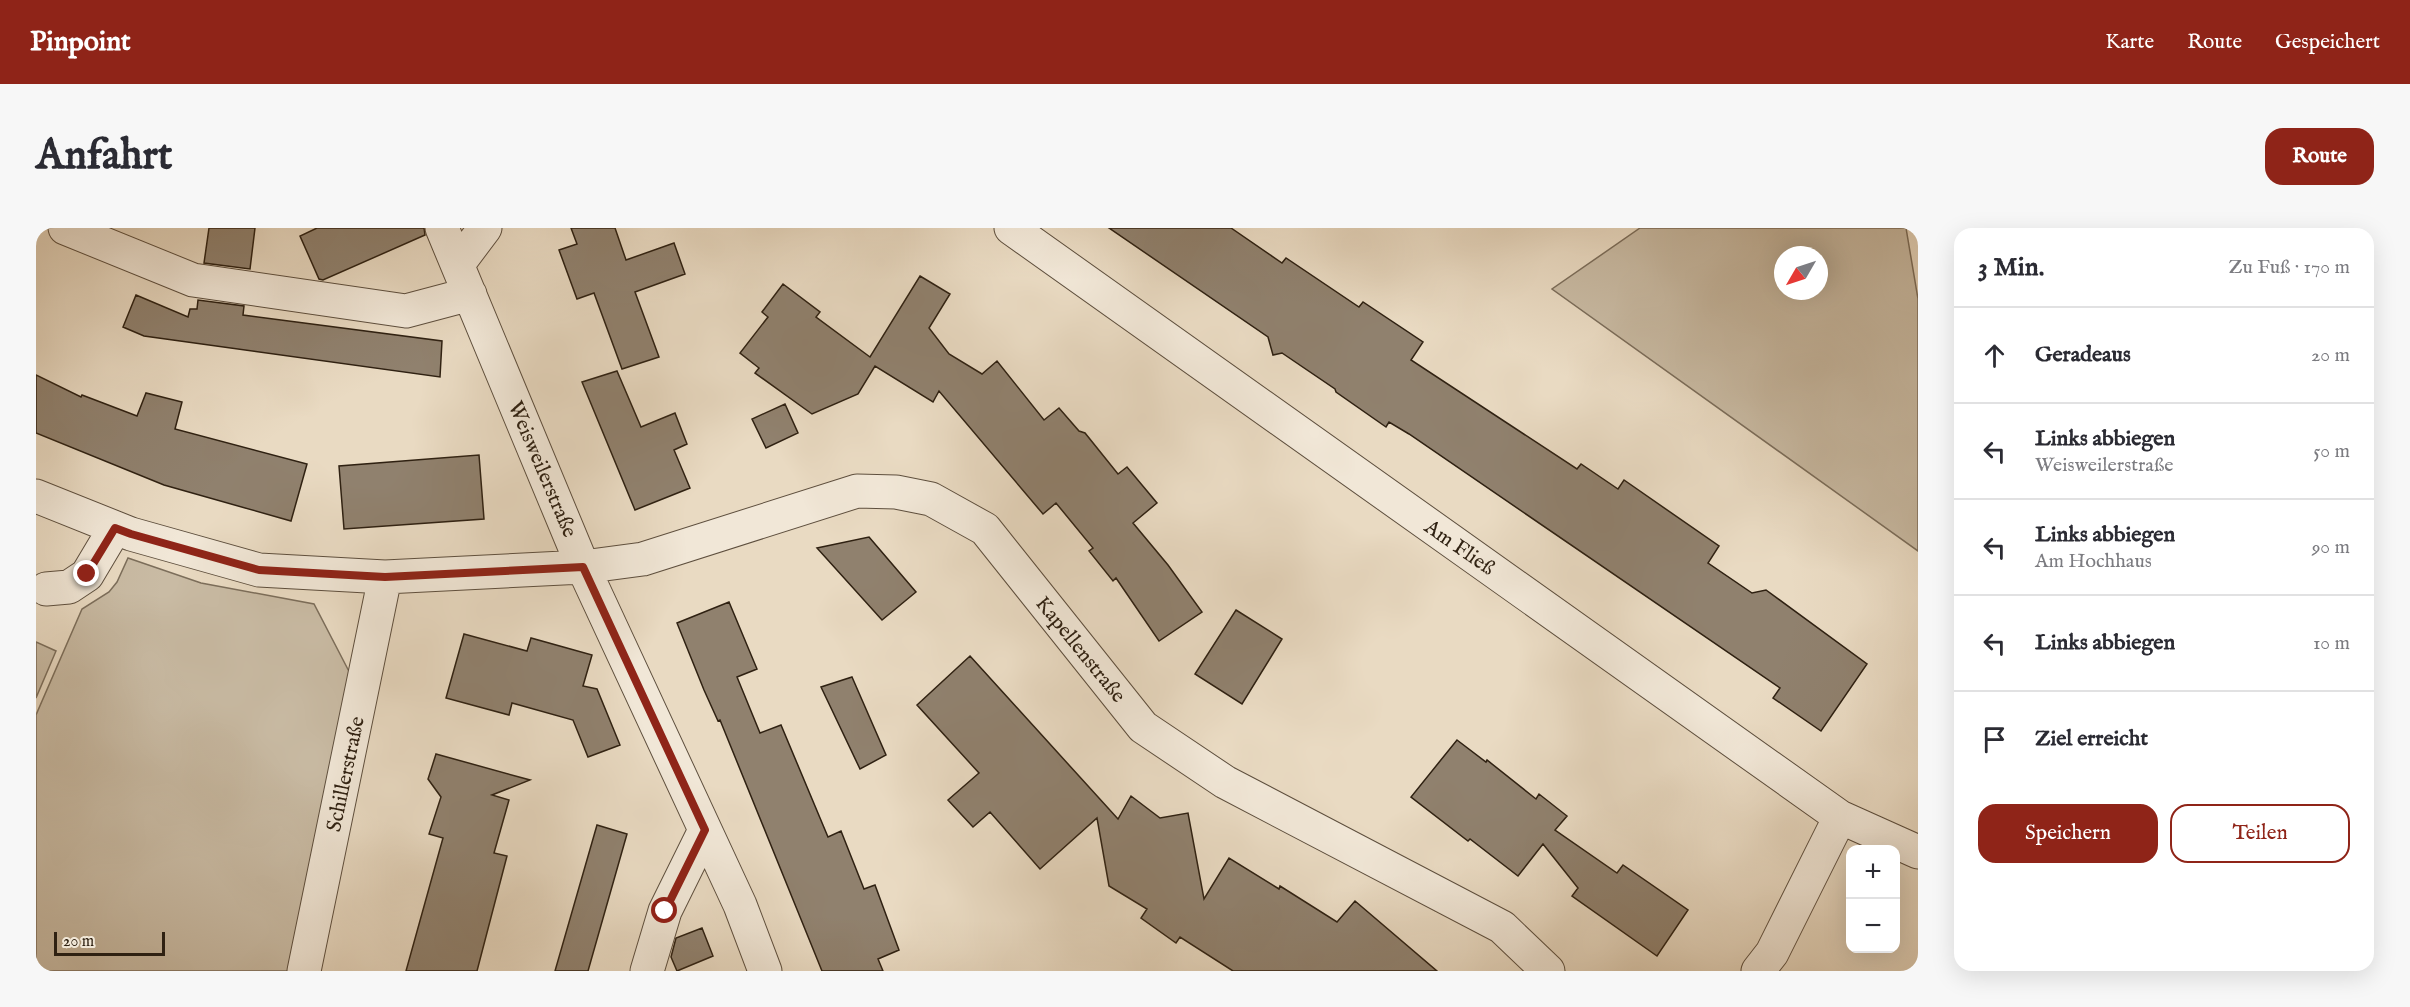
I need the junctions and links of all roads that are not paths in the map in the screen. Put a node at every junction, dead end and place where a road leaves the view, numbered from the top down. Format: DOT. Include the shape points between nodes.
graph roads {
  1 [pos="65,228"];
  2 [pos="442,228"];
  3 [pos="485,228"];
  4 [pos="1011,228"];
  5 [pos="458,264"];
  6 [pos="470,294"];
  7 [pos="36,496"];
  8 [pos="115,528"];
  9 [pos="583,567"];
  10 [pos="385,577"];
  11 [pos="46,589"];
  12 [pos="1840,817"];
  13 [pos="705,830"];
  14 [pos="1918,852"];
  15 [pos="304,971"];
  16 [pos="647,971"];
  17 [pos="765,971"];
  18 [pos="1548,971"];
  19 [pos="1758,971"];
  1 -- 6 [label="street" via="193,280 406,311"];
  2 -- 5 [label="street, Weisweilerstraße"];
  3 -- 5 [label="street"];
  4 -- 12 [label="street, Am Fließ"];
  5 -- 6 [label="street, Weisweilerstraße"];
  6 -- 9 [label="street, Weisweilerstraße"];
  7 -- 8 [label="street, Kapellenstraße"];
  8 -- 10 [label="street, Kapellenstraße" via="259,570"];
  8 -- 11 [label="street" via="87,574 69,587"];
  9 -- 10 [label="street, Kapellenstraße"];
  9 -- 13 [label="street, Weisweilerstraße"];
  9 -- 18 [label="street, Kapellenstraße" via="643,559 857,491 896,492 931,499 985,528 1143,727 1226,782 1502,927"];
  10 -- 15 [label="street, Schillerstraße"];
  12 -- 14 [label="street, Am Fließ"];
  12 -- 19 [label="street" via="1772,953"];
  13 -- 16 [label="street" via="665,911"];
  13 -- 17 [label="street, Weisweilerstraße"];
}
